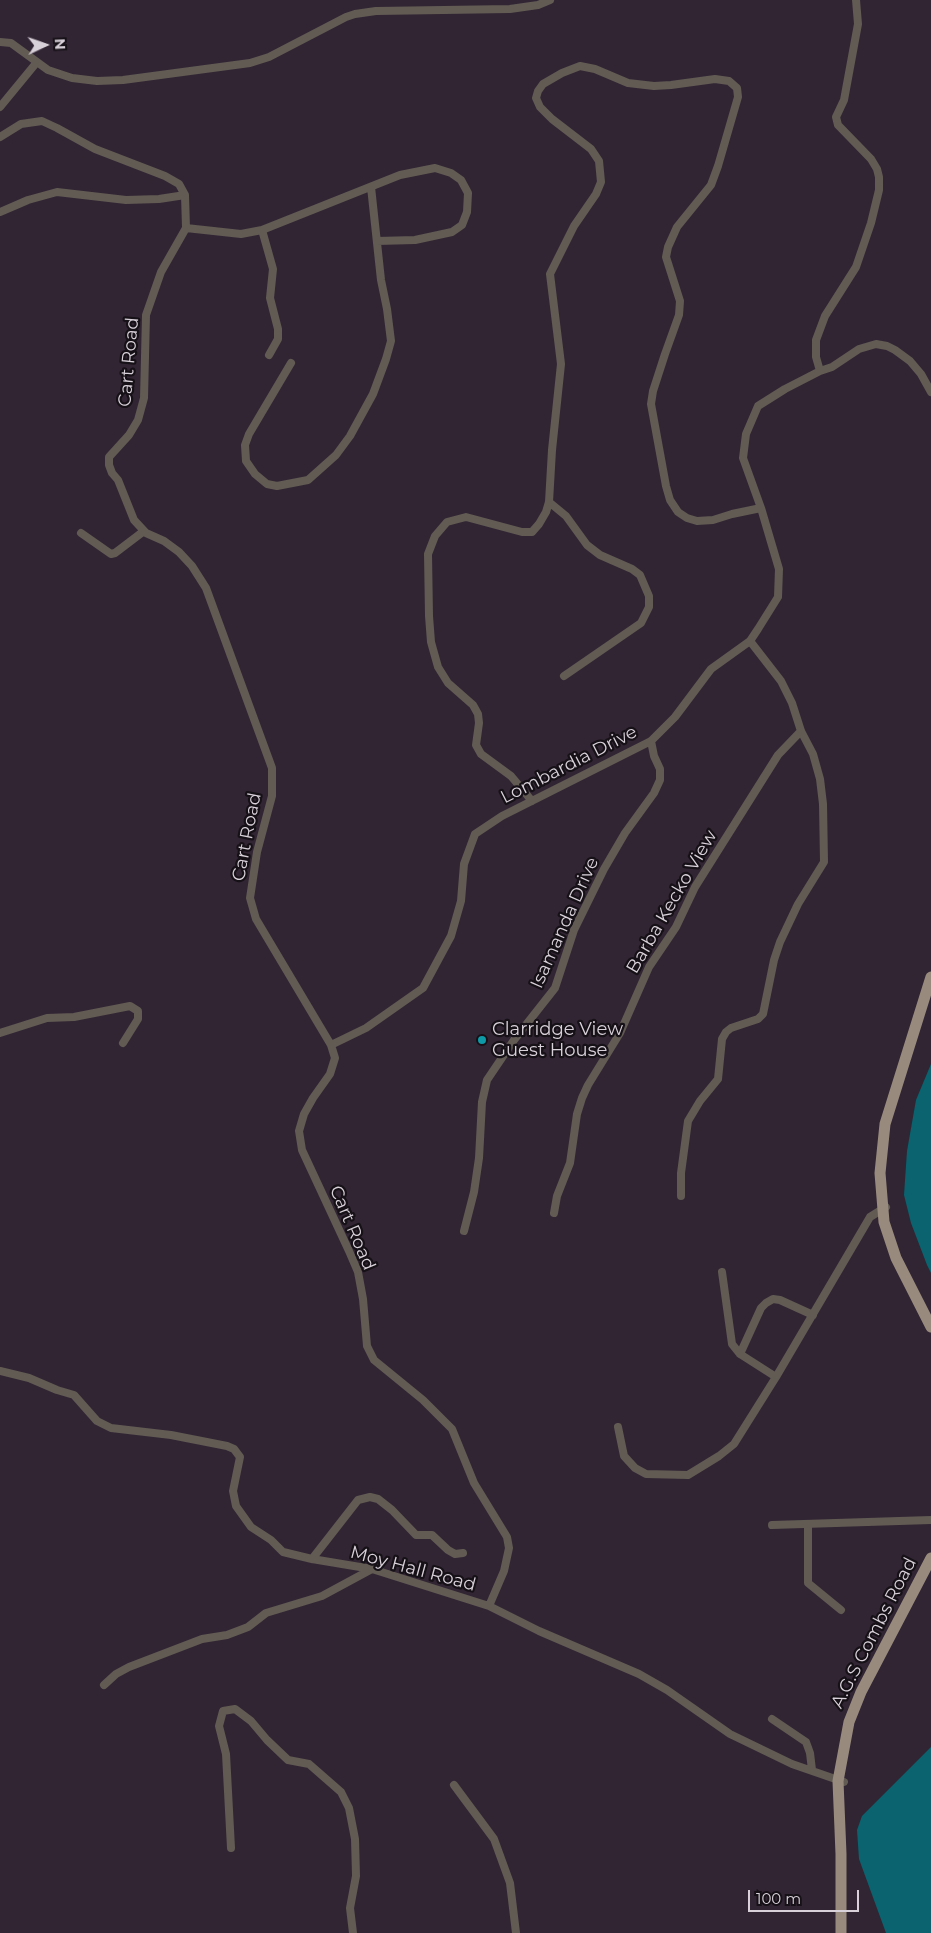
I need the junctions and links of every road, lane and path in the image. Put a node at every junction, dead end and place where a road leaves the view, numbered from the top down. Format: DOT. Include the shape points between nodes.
graph roads {
  1 [pos="550,0"];
  2 [pos="856,0"];
  3 [pos="0,42"];
  4 [pos="36,62"];
  5 [pos="0,107"];
  6 [pos="0,137"];
  7 [pos="372,187"];
  8 [pos="185,195"];
  9 [pos="0,212"];
  10 [pos="186,228"];
  11 [pos="262,230"];
  12 [pos="377,241"];
  13 [pos="269,355"];
  14 [pos="291,363"];
  15 [pos="820,371"];
  16 [pos="931,392"];
  17 [pos="549,502"];
  18 [pos="761,508"];
  19 [pos="144,531"];
  20 [pos="81,533"];
  21 [pos="750,641"];
  22 [pos="564,676"];
  23 [pos="801,731"];
  24 [pos="650,741"];
  25 [pos="532,801"];
  26 [pos="931,977"];
  27 [pos="931,1001"];
  28 [pos="0,1033"];
  29 [pos="123,1043"];
  30 [pos="331,1045"];
  31 [pos="681,1196"];
  32 [pos="884,1208"];
  33 [pos="554,1213"];
  34 [pos="464,1231"];
  35 [pos="722,1272"];
  36 [pos="931,1314"];
  37 [pos="813,1315"];
  38 [pos="931,1327"];
  39 [pos="740,1354"];
  40 [pos="0,1371"];
  41 [pos="776,1377"];
  42 [pos="618,1427"];
  43 [pos="931,1520"];
  44 [pos="772,1524"];
  45 [pos="808,1524"];
  46 [pos="463,1553"];
  47 [pos="931,1558"];
  48 [pos="312,1559"];
  49 [pos="372,1569"];
  50 [pos="931,1574"];
  51 [pos="489,1606"];
  52 [pos="841,1610"];
  53 [pos="104,1685"];
  54 [pos="772,1719"];
  55 [pos="812,1770"];
  56 [pos="841,1781"];
  57 [pos="454,1785"];
  58 [pos="231,1848"];
  59 [pos="848,1927"];
  60 [pos="353,1933"];
  61 [pos="516,1933"];
  62 [pos="841,1933"];
  1 -- 4 [label="street" via="510,9 355,14 270,57 123,80 72,78"];
  2 -- 15 [label="street" via="858,24 844,100 836,117 838,125 877,169 879,190 856,266 825,316 816,340"];
  3 -- 4 [label="street" via="11,43"];
  4 -- 5 [label="street"];
  6 -- 8 [label="street" via="21,124 42,121 95,149 165,176 179,184"];
  7 -- 11 [label="street"];
  7 -- 12 [label="street"];
  7 -- 12 [label="street" via="400,175 435,168 461,180 468,193 468,212 462,225 452,232 415,240"];
  8 -- 9 [label="street" via="126,200 57,192"];
  8 -- 10 [label="street"];
  10 -- 11 [label="street" via="241,234"];
  10 -- 19 [label="street, Cart Road" via="161,272 146,315 144,398 138,420 110,457 108,465 118,480 134,520"];
  11 -- 13 [label="street" via="273,269 270,298 278,329 278,339"];
  12 -- 14 [label="street" via="391,341 373,394 336,455 308,480 277,486 267,484 255,474 246,461 245,446"];
  15 -- 16 [label="street, Lombardia Drive" via="859,349 876,344 887,346 910,361"];
  15 -- 18 [label="street, Lombardia Drive" via="758,406 750,421 743,458"];
  17 -- 18 [label="street" via="561,364 550,274 601,182 599,161 591,149 552,119 536,98 543,84 580,66 628,83 654,86 715,79 729,81 736,88 738,97 710,185 677,227 668,246 666,258 680,301 679,316 664,354 651,404 666,486 678,512 697,521"];
  17 -- 22 [label="street" via="566,516 587,544 600,555 640,575 649,596 649,607 641,623"];
  17 -- 25 [label="street" via="532,532 466,517 447,522 435,536 428,554 428,616 438,667 448,683 473,705 478,714 476,745 481,754 511,776"];
  18 -- 21 [label="street, Lombardia Drive" via="778,569 778,598"];
  19 -- 20 [label="street" via="111,554"];
  19 -- 30 [label="street, Cart Road" via="179,552 206,588 272,768 272,796 257,852 250,898 256,919"];
  21 -- 23 [label="street" via="781,682"];
  21 -- 24 [label="street, Lombardia Drive" via="711,669 675,717"];
  23 -- 31 [label="street" via="813,754 820,780 824,804 824,862 798,904 780,942 763,1014 758,1019 730,1028 722,1039 718,1079 688,1121"];
  23 -- 33 [label="street, Barba Kecko View" via="778,755 695,887 676,927 649,967 620,1033 588,1085 575,1124 570,1163"];
  24 -- 25 [label="street, Lombardia Drive"];
  24 -- 34 [label="street, Isamanda Drive" via="660,769 660,780 654,793 604,869 574,930 555,988 487,1080 474,1192"];
  25 -- 30 [label="street, Lombardia Drive" via="475,834 464,864 461,901 451,936 423,988 366,1028"];
  26 -- 32 [label="main road" via="885,1124 880,1173"];
  27 -- 32 [label="main road" via="892,1129 885,1173"];
  28 -- 29 [label="street" via="47,1018 74,1017 130,1006 138,1010 138,1019"];
  30 -- 51 [label="street, Cart Road" via="334,1058 330,1074 304,1114 299,1131 302,1150 358,1272 367,1346 374,1360 423,1400 452,1429 474,1483 507,1537 510,1548 504,1571"];
  32 -- 36 [label="main road" via="900,1256"];
  32 -- 37 [label="street" via="870,1216"];
  32 -- 38 [label="main road" via="884,1222 896,1258"];
  35 -- 39 [label="street" via="732,1344"];
  37 -- 39 [label="street" via="773,1299 761,1308"];
  37 -- 41 [label="street"];
  39 -- 41 [label="street"];
  40 -- 48 [label="street, Moy Hall Road" via="74,1395 97,1421 112,1428 171,1435 234,1450 240,1457 233,1491 236,1506 251,1527 283,1552"];
  41 -- 42 [label="street" via="734,1444 688,1475 646,1474 635,1468 624,1456"];
  43 -- 45 [label="street"];
  44 -- 45 [label="street"];
  45 -- 52 [label="street" via="808,1583"];
  46 -- 48 [label="street" via="455,1554 448,1550 432,1535 416,1535 392,1510 370,1497 358,1500"];
  47 -- 56 [label="main road, A.G.S Combs Road" via="861,1692 849,1722"];
  48 -- 49 [label="street, Moy Hall Road"];
  49 -- 51 [label="street, Moy Hall Road"];
  49 -- 53 [label="street" via="322,1596 266,1614 248,1627 202,1639 129,1667"];
  50 -- 56 [label="main road, A.G.S Combs Road" via="862,1704"];
  51 -- 55 [label="street, Moy Hall Road" via="639,1674 730,1734 792,1764"];
  54 -- 55 [label="street" via="806,1742"];
  55 -- 56 [label="street, Moy Hall Road"];
  56 -- 59 [label="main road, A.G.S Combs Road"];
  56 -- 62 [label="main road, A.G.S Combs Road"];
  57 -- 61 [label="street" via="494,1839 510,1882"];
  58 -- 60 [label="street" via="226,1754 219,1726 223,1711 234,1709 252,1720 288,1760 309,1764 341,1792 349,1808 355,1839 356,1876 350,1908"];
}
